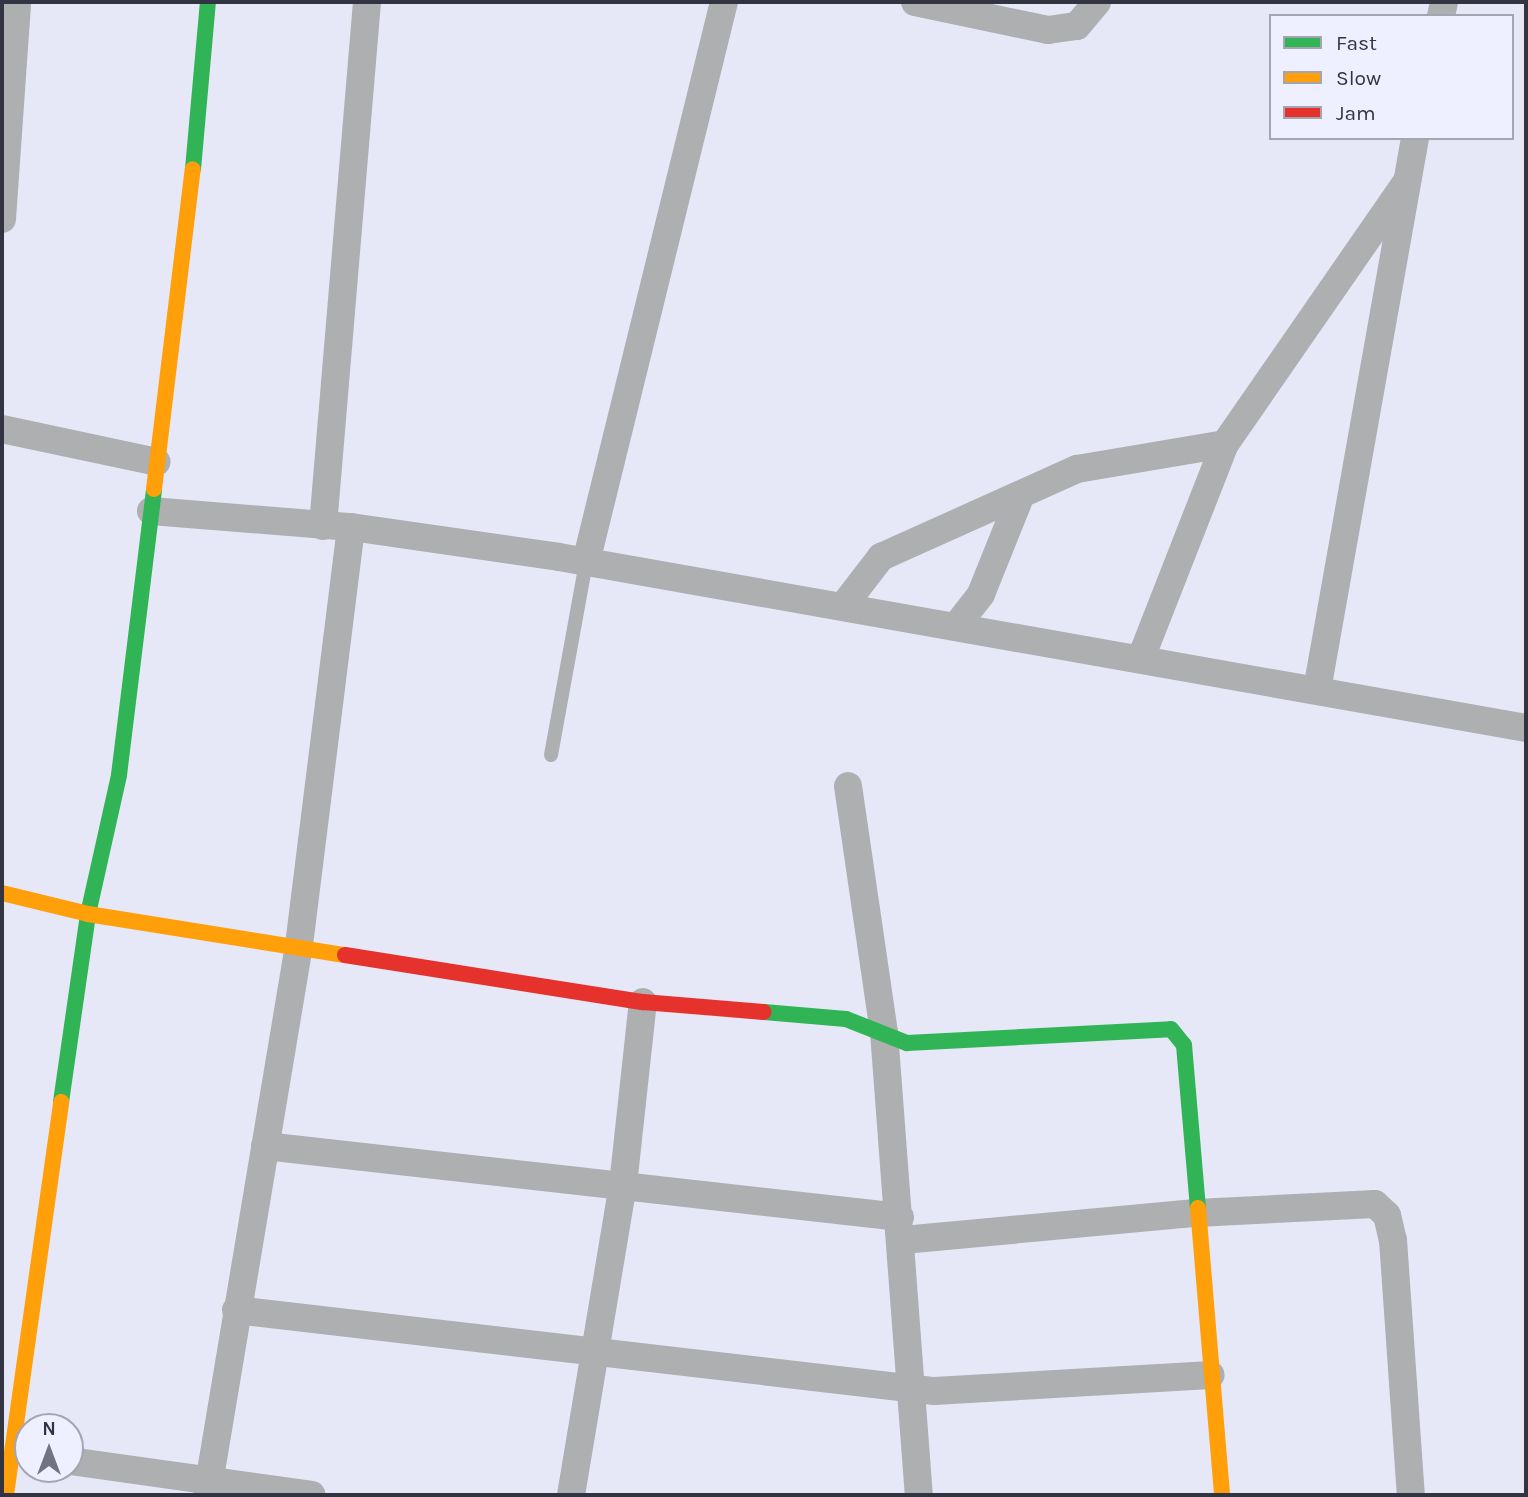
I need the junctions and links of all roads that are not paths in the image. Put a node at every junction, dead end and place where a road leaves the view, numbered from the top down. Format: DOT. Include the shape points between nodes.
graph roads {
  1 [pos="17,2"];
  2 [pos="208,2"];
  3 [pos="367,2"];
  4 [pos="724,2"];
  5 [pos="915,2"];
  6 [pos="1097,2"];
  7 [pos="1415,140"];
  8 [pos="1407,181"];
  9 [pos="2,219"];
  10 [pos="2,429"];
  11 [pos="1225,444"];
  12 [pos="157,462"];
  13 [pos="1020,497"];
  14 [pos="151,511"];
  15 [pos="323,526"];
  16 [pos="351,527"];
  17 [pos="586,562"];
  18 [pos="844,605"];
  19 [pos="957,625"];
  20 [pos="1141,658"];
  21 [pos="1317,690"];
  22 [pos="1526,728"];
  23 [pos="551,755"];
  24 [pos="848,786"];
  25 [pos="2,893"];
  26 [pos="88,914"];
  27 [pos="299,946"];
  28 [pos="643,1002"];
  29 [pos="884,1032"];
  30 [pos="265,1146"];
  31 [pos="623,1185"];
  32 [pos="1196,1213"];
  33 [pos="902,1229"];
  34 [pos="236,1310"];
  35 [pos="598,1350"];
  36 [pos="1211,1375"];
  37 [pos="909,1389"];
  38 [pos="19,1413"];
  39 [pos="14,1453"];
  40 [pos="84,1464"];
  41 [pos="207,1488"];
  42 [pos="6,1495"];
  43 [pos="312,1495"];
  44 [pos="571,1495"];
  45 [pos="919,1495"];
  46 [pos="1222,1495"];
  47 [pos="1411,1495"];
  1 -- 9 [label="street"];
  2 -- 12 [label="street" via="202,100"];
  3 -- 15 [label="street"];
  4 -- 17 [label="street"];
  5 -- 6 [label="street" via="1048,30 1077,26"];
  7 -- 8 [label="street"];
  8 -- 11 [label="street"];
  8 -- 21 [label="street"];
  10 -- 12 [label="street"];
  11 -- 13 [label="street" via="1077,469"];
  11 -- 20 [label="street"];
  12 -- 14 [label="street"];
  13 -- 18 [label="street" via="881,557"];
  13 -- 19 [label="street" via="981,594"];
  14 -- 15 [label="street"];
  14 -- 26 [label="street" via="119,775"];
  15 -- 16 [label="street"];
  16 -- 17 [label="street"];
  16 -- 27 [label="street"];
  17 -- 18 [label="street"];
  17 -- 23 [label="lane"];
  18 -- 19 [label="street"];
  19 -- 20 [label="street"];
  20 -- 21 [label="street"];
  21 -- 22 [label="street"];
  24 -- 29 [label="street"];
  25 -- 26 [label="street"];
  26 -- 27 [label="street"];
  26 -- 38 [label="street"];
  27 -- 28 [label="street"];
  27 -- 30 [label="street"];
  28 -- 29 [label="street" via="846,1018"];
  28 -- 31 [label="street"];
  29 -- 32 [label="street" via="907,1043 1171,1029 1184,1045"];
  29 -- 33 [label="street"];
  30 -- 31 [label="street"];
  30 -- 34 [label="street"];
  31 -- 33 [label="street"];
  31 -- 35 [label="street"];
  32 -- 33 [label="street"];
  32 -- 36 [label="street"];
  32 -- 47 [label="street" via="1354,1202 1374,1204 1387,1215 1393,1240"];
  33 -- 37 [label="street"];
  34 -- 35 [label="street"];
  34 -- 41 [label="street"];
  35 -- 37 [label="street"];
  35 -- 44 [label="street"];
  36 -- 37 [label="street" via="951,1391"];
  36 -- 46 [label="street"];
  37 -- 45 [label="street"];
  39 -- 42 [label="street"];
  40 -- 41 [label="street"];
  41 -- 43 [label="street"];
}
